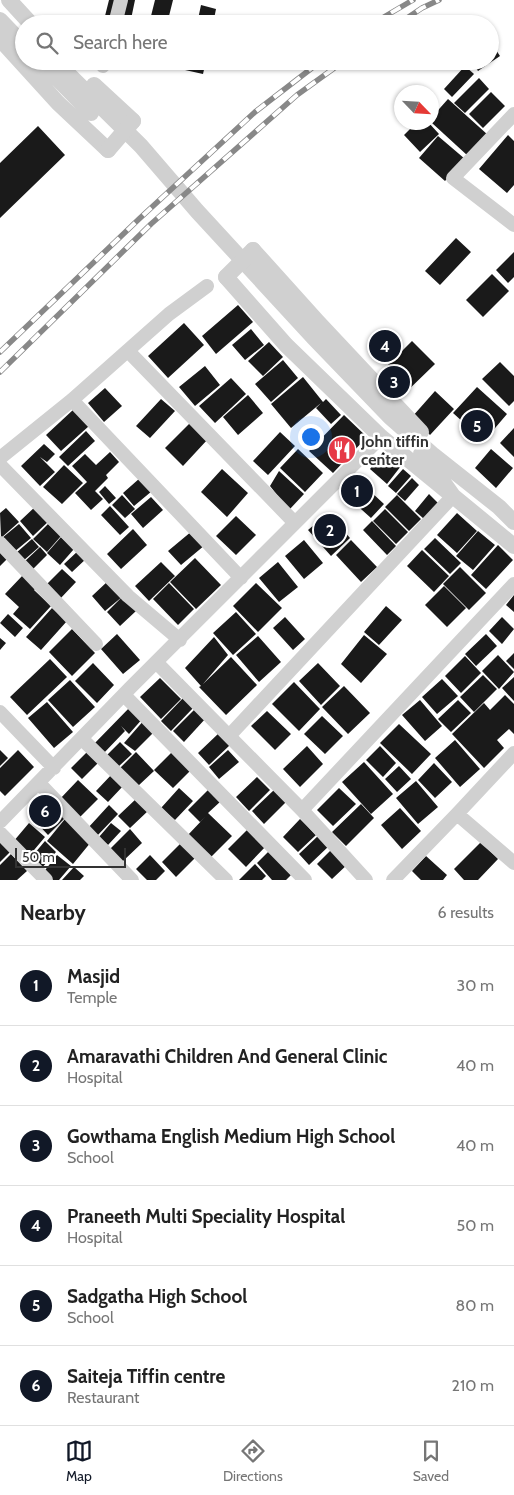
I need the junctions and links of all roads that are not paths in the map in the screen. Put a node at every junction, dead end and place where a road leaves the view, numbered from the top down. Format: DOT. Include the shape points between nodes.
graph roads {
  1 [pos="9,0"];
  2 [pos="121,0"];
  3 [pos="0,6"];
  4 [pos="23,15"];
  5 [pos="117,15"];
  6 [pos="0,20"];
  7 [pos="15,21"];
  8 [pos="15,36"];
  9 [pos="0,38"];
  10 [pos="15,55"];
  11 [pos="29,70"];
  12 [pos="49,70"];
  13 [pos="64,70"];
  14 [pos="78,70"];
  15 [pos="514,114"];
  16 [pos="514,225"];
  17 [pos="207,286"];
  18 [pos="128,351"];
  19 [pos="72,400"];
  20 [pos="381,437"];
  21 [pos="0,458"];
  22 [pos="0,465"];
  23 [pos="468,481"];
  24 [pos="453,496"];
  25 [pos="514,522"];
  26 [pos="296,523"];
  27 [pos="0,543"];
  28 [pos="514,546"];
  29 [pos="241,578"];
  30 [pos="514,584"];
  31 [pos="180,640"];
  32 [pos="96,644"];
  33 [pos="157,663"];
  34 [pos="124,695"];
  35 [pos="0,712"];
  36 [pos="229,736"];
  37 [pos="82,739"];
  38 [pos="514,752"];
  39 [pos="54,768"];
  40 [pos="39,783"];
  41 [pos="302,810"];
  42 [pos="457,814"];
  43 [pos="0,822"];
  44 [pos="0,833"];
  45 [pos="514,863"];
  46 [pos="46,880"];
  47 [pos="132,880"];
  48 [pos="226,880"];
  49 [pos="305,880"];
  50 [pos="366,880"];
  51 [pos="393,880"];
  1 -- 4 [label="street"];
  2 -- 5 [label="street"];
  3 -- 7 [label="street"];
  6 -- 8 [label="street"];
  9 -- 10 [label="street, bridge"];
  11 -- 14 [label="street, bridge" via="108,150 133,121"];
  12 -- 24 [label="street" via="129,149 362,398 428,461"];
  13 -- 23 [label="street" via="141,146 197,211 390,417"];
  15 -- 16 [label="street" via="453,178"];
  17 -- 18 [label="street" via="169,314"];
  18 -- 19 [label="street"];
  18 -- 26 [label="street"];
  19 -- 21 [label="street"];
  19 -- 29 [label="street"];
  20 -- 23 [label="street, bridge" via="286,345 226,277 253,250"];
  20 -- 24 [label="street"];
  20 -- 26 [label="street"];
  22 -- 31 [label="street" via="128,596"];
  23 -- 25 [label="street"];
  24 -- 28 [label="street"];
  24 -- 36 [label="street"];
  26 -- 29 [label="street"];
  27 -- 32 [label="street"];
  29 -- 31 [label="street"];
  30 -- 41 [label="street"];
  31 -- 33 [label="street"];
  33 -- 34 [label="street"];
  33 -- 36 [label="street"];
  34 -- 37 [label="street"];
  34 -- 49 [label="street"];
  35 -- 39 [label="street"];
  36 -- 41 [label="street"];
  37 -- 39 [label="street"];
  37 -- 48 [label="street"];
  38 -- 42 [label="street"];
  39 -- 40 [label="street"];
  40 -- 43 [label="street"];
  40 -- 47 [label="street"];
  41 -- 50 [label="street"];
  42 -- 45 [label="street"];
  42 -- 51 [label="street"];
  44 -- 46 [label="street"];
}
